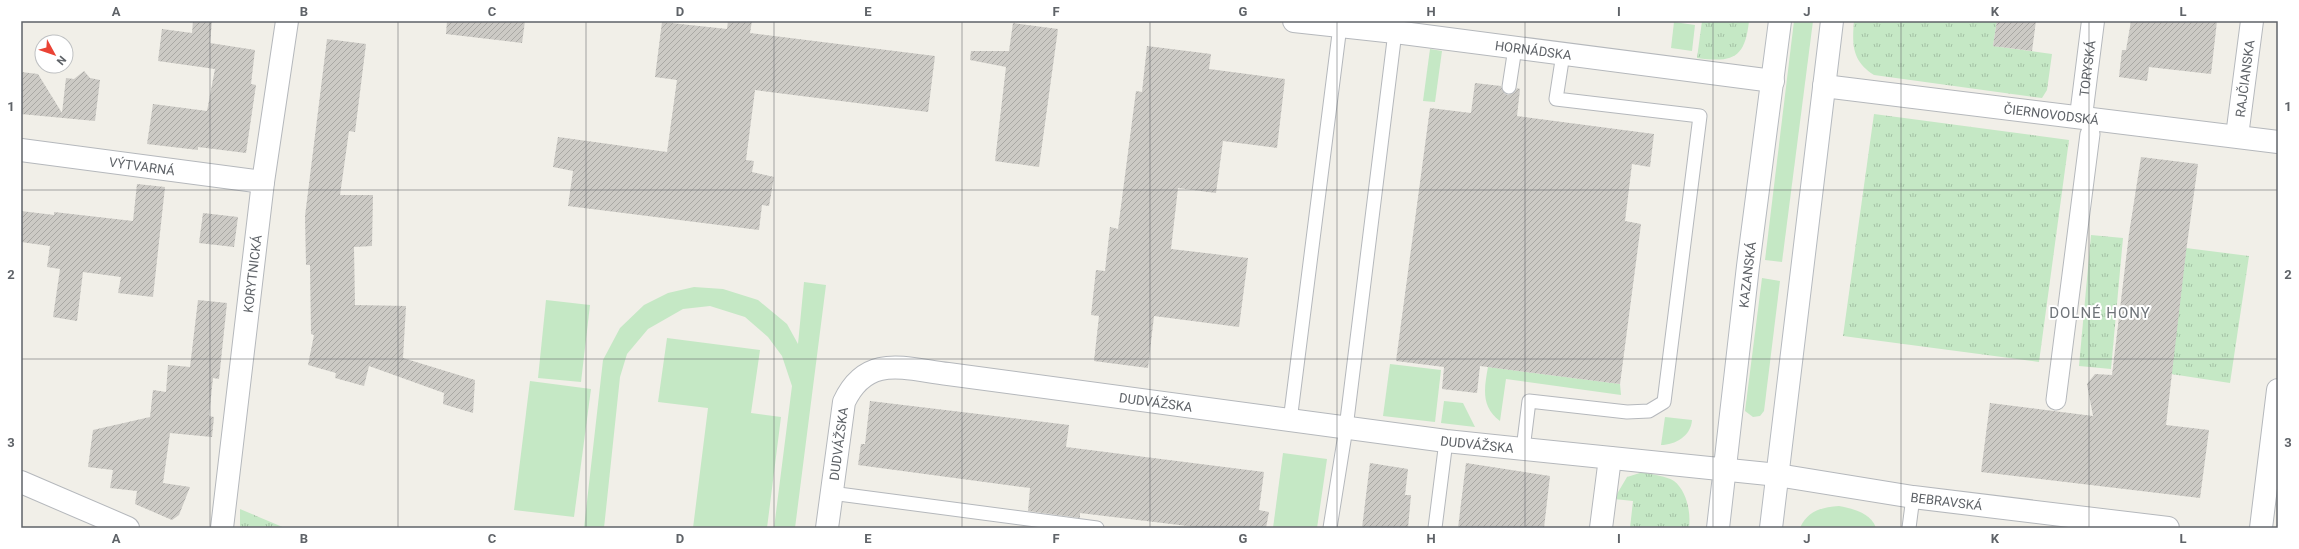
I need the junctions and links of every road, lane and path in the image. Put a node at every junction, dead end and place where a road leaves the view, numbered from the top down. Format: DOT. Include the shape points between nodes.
graph roads {
  1 [pos="287,21"];
  2 [pos="1780,21"];
  3 [pos="1832,21"];
  4 [pos="2093,21"];
  5 [pos="2252,21"];
  6 [pos="1299,22"];
  7 [pos="1340,26"];
  8 [pos="1396,27"];
  9 [pos="1515,48"];
  10 [pos="1563,54"];
  11 [pos="1773,81"];
  12 [pos="1824,86"];
  13 [pos="1509,87"];
  14 [pos="2085,125"];
  15 [pos="2237,136"];
  16 [pos="2278,142"];
  17 [pos="21,150"];
  18 [pos="263,182"];
  19 [pos="2278,390"];
  20 [pos="2056,400"];
  21 [pos="1290,420"];
  22 [pos="1346,428"];
  23 [pos="1446,441"];
  24 [pos="1523,449"];
  25 [pos="1610,458"];
  26 [pos="1725,469"];
  27 [pos="1778,474"];
  28 [pos="21,482"];
  29 [pos="831,493"];
  30 [pos="1913,497"];
  31 [pos="128,528"];
  32 [pos="222,528"];
  33 [pos="827,528"];
  34 [pos="1097,528"];
  35 [pos="1330,528"];
  36 [pos="1435,528"];
  37 [pos="1601,528"];
  38 [pos="1718,528"];
  39 [pos="1771,528"];
  40 [pos="1909,528"];
  41 [pos="2168,528"];
  42 [pos="2261,528"];
  1 -- 18 [label="street, KORYTNICKÁ"];
  2 -- 11 [label="street, KAZANSKÁ"];
  3 -- 12 [label="street"];
  4 -- 14 [label="street, TORYSKÁ"];
  5 -- 15 [label="street, RAJČIANSKA"];
  6 -- 7 [label="street, HORNÁDSKA"];
  7 -- 8 [label="street, HORNÁDSKA"];
  7 -- 21 [label="lane"];
  8 -- 9 [label="street, HORNÁDSKA"];
  8 -- 22 [label="lane"];
  9 -- 10 [label="street, HORNÁDSKA"];
  9 -- 13 [label="lane"];
  10 -- 11 [label="street, HORNÁDSKA"];
  10 -- 24 [label="lane" via="1556,99 1700,116 1664,402 1650,411 1627,412 1529,401"];
  11 -- 26 [label="street, KAZANSKÁ" via="1745,288"];
  12 -- 14 [label="street, ČIERNOVODSKÁ"];
  12 -- 27 [label="street"];
  14 -- 15 [label="street, ČIERNOVODSKÁ"];
  14 -- 20 [label="street"];
  15 -- 16 [label="street, ČIERNOVODSKÁ"];
  17 -- 18 [label="street, VÝTVARNÁ"];
  18 -- 32 [label="street, KORYTNICKÁ"];
  19 -- 42 [label="street"];
  21 -- 22 [label="street, DUDVÁŽSKA"];
  21 -- 29 [label="street, DUDVÁŽSKA" via="936,373 879,368 863,376 853,386 844,402"];
  22 -- 23 [label="street, DUDVÁŽSKA"];
  22 -- 35 [label="lane"];
  23 -- 24 [label="street, DUDVÁŽSKA"];
  23 -- 36 [label="lane"];
  24 -- 25 [label="street, DUDVÁŽSKA"];
  25 -- 26 [label="street, DUDVÁŽSKA"];
  25 -- 37 [label="street"];
  26 -- 27 [label="street, BEBRAVSKÁ"];
  26 -- 38 [label="street, KAZANSKÁ"];
  27 -- 30 [label="street, BEBRAVSKÁ"];
  27 -- 39 [label="street"];
  28 -- 31 [label="street"];
  29 -- 33 [label="street, DUDVÁŽSKA"];
  29 -- 34 [label="lane"];
  30 -- 40 [label="lane"];
  30 -- 41 [label="street, BEBRAVSKÁ"];
}
